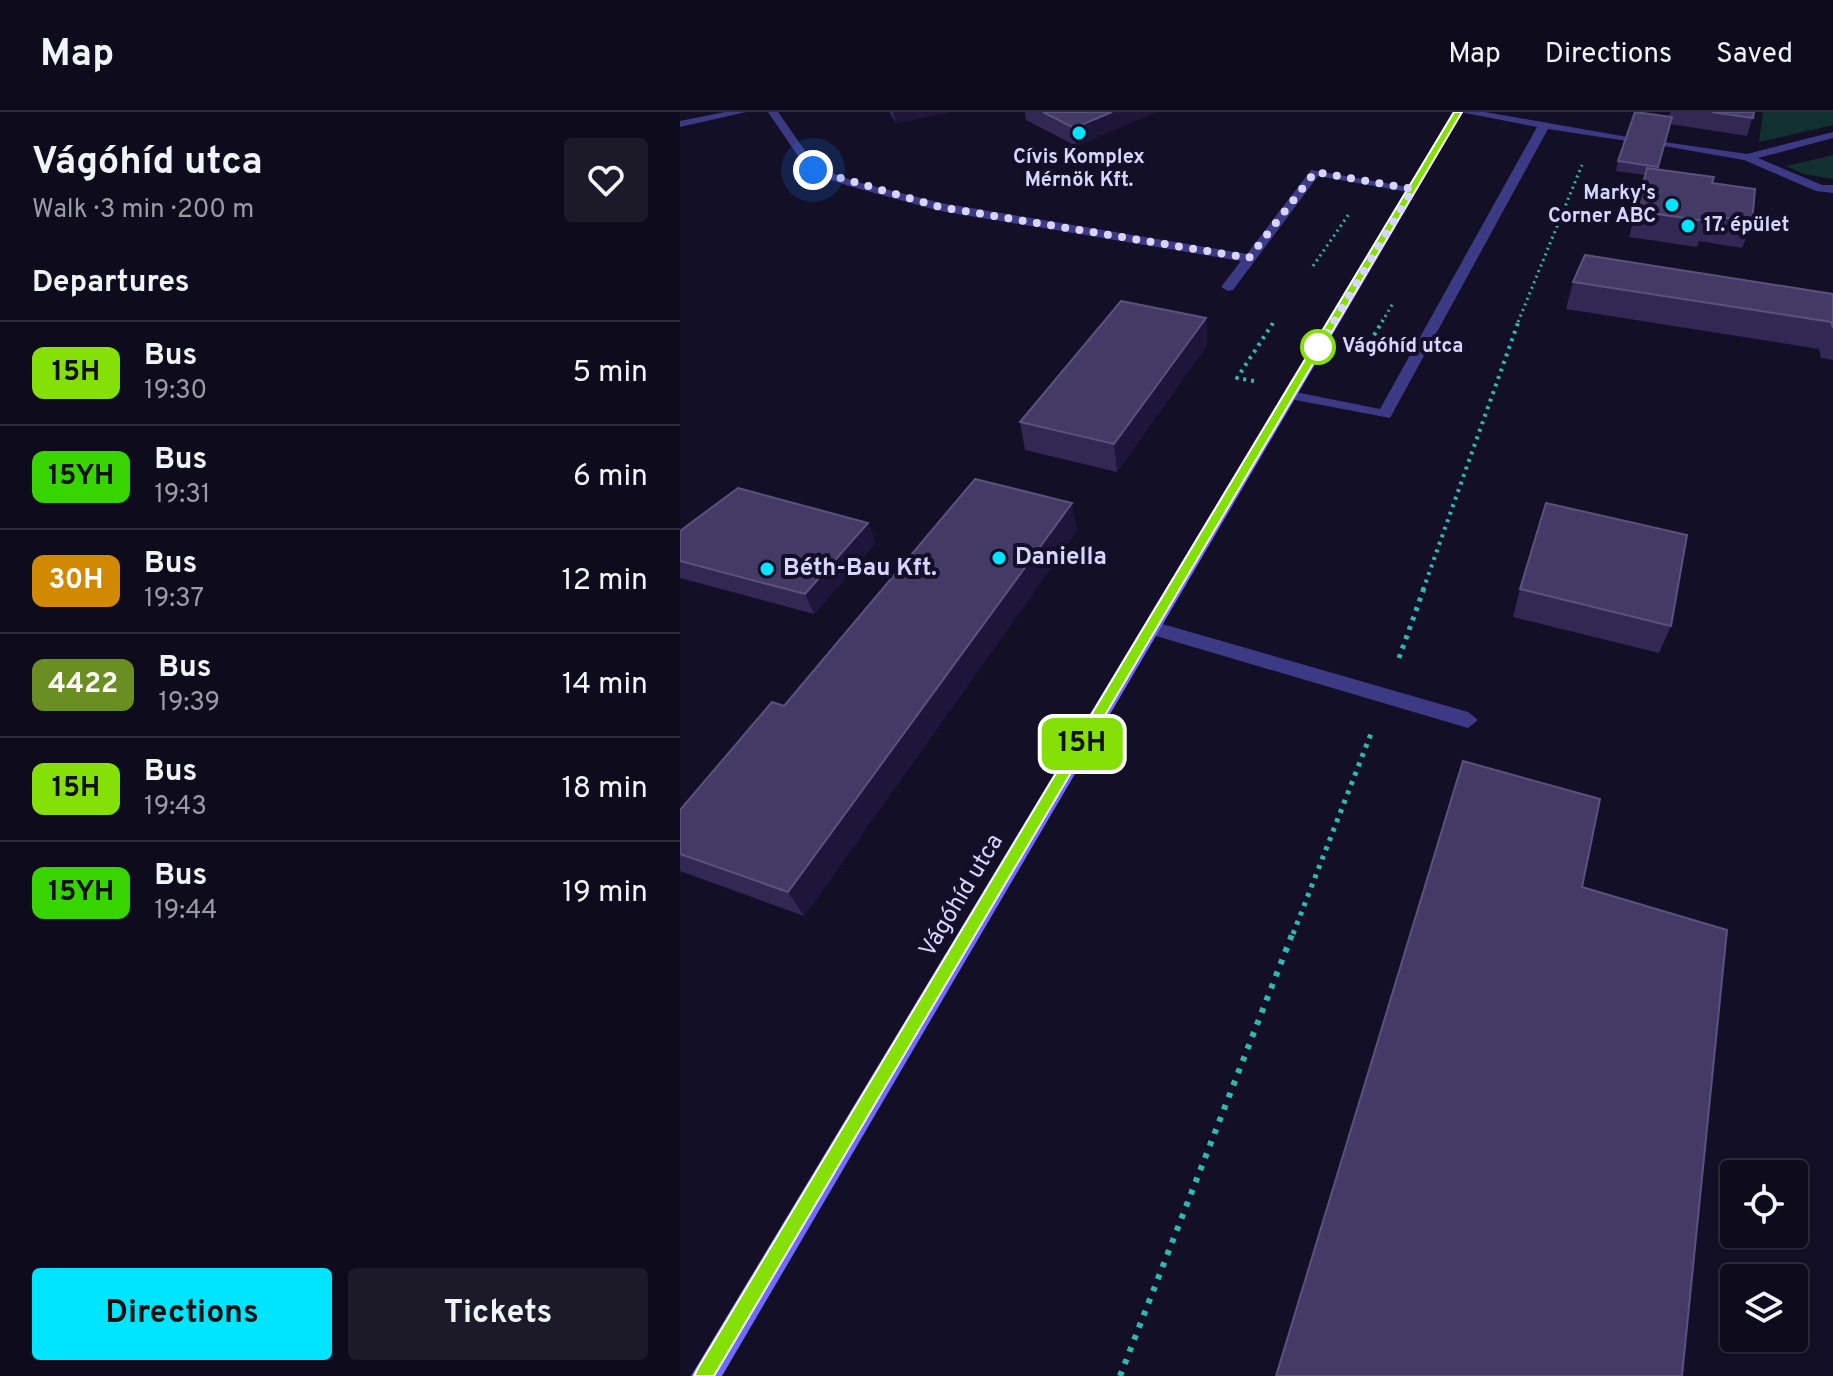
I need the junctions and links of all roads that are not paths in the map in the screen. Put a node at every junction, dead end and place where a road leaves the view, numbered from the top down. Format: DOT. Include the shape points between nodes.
graph roads {
  1 [pos="741,112"];
  2 [pos="773,112"];
  3 [pos="1458,112"];
  4 [pos="1465,112"];
  5 [pos="680,124"];
  6 [pos="1544,125"];
  7 [pos="1833,135"];
  8 [pos="1627,138"];
  9 [pos="1664,145"];
  10 [pos="1747,157"];
  11 [pos="1413,189"];
  12 [pos="1833,189"];
  13 [pos="1249,258"];
  14 [pos="1228,287"];
  15 [pos="1290,395"];
  16 [pos="1152,628"];
  17 [pos="1468,720"];
  18 [pos="706,1376"];
  1 -- 5 [label="street"];
  2 -- 13 [label="street" via="813,170 853,184 940,207"];
  3 -- 11 [label="main road, Vágóhíd utca"];
  4 -- 6 [label="street"];
  6 -- 8 [label="street"];
  6 -- 15 [label="street" via="1385,415"];
  7 -- 10 [label="street"];
  9 -- 10 [label="street"];
  10 -- 12 [label="street"];
  11 -- 13 [label="street" via="1315,172"];
  11 -- 15 [label="main road, Vágóhíd utca"];
  13 -- 14 [label="street"];
  15 -- 16 [label="main road, Vágóhíd utca"];
  16 -- 17 [label="street"];
  16 -- 18 [label="main road, Vágóhíd utca"];
}
